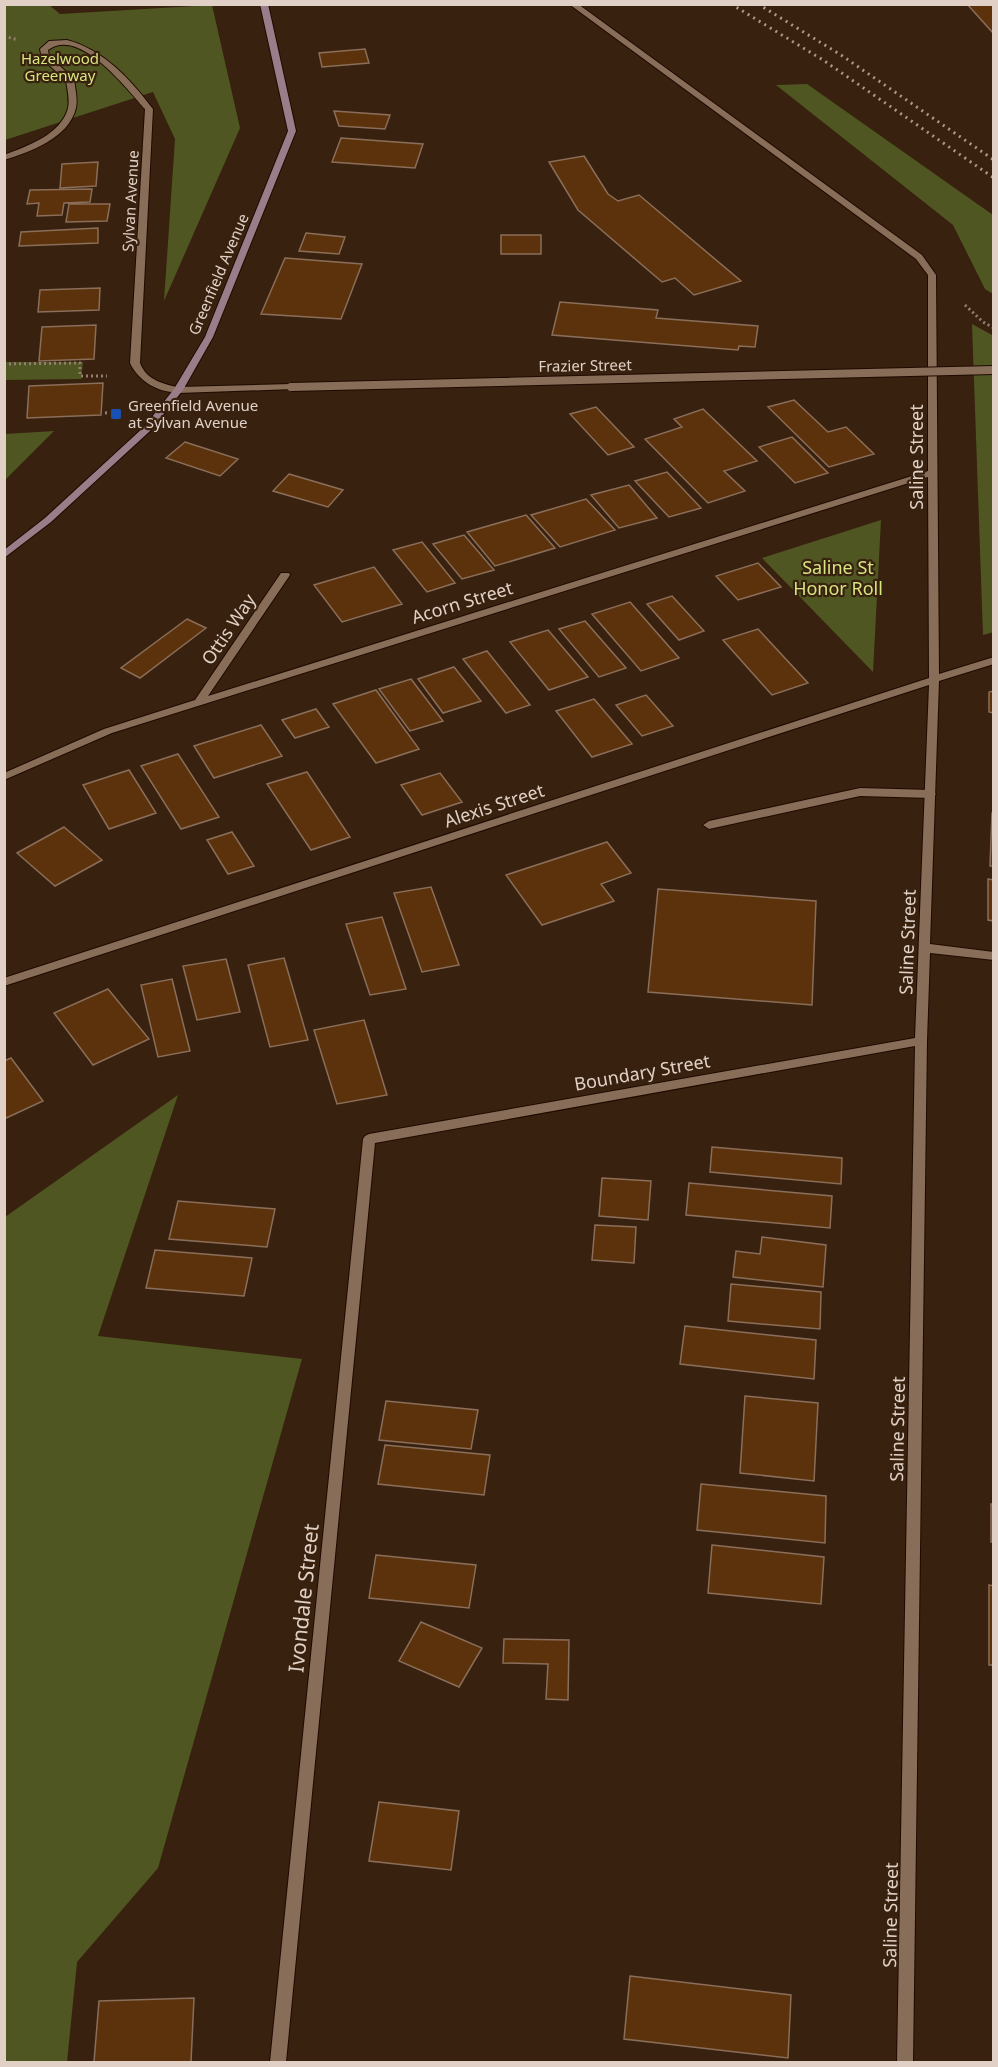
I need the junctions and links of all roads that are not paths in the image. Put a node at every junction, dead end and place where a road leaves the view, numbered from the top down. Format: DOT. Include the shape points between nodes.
graph roads {
  1 [pos="264,4"];
  2 [pos="572,4"];
  3 [pos="4,158"];
  4 [pos="993,370"];
  5 [pos="178,390"];
  6 [pos="934,472"];
  7 [pos="4,555"];
  8 [pos="285,575"];
  9 [pos="993,660"];
  10 [pos="934,679"];
  11 [pos="199,702"];
  12 [pos="4,777"];
  13 [pos="931,794"];
  14 [pos="709,825"];
  15 [pos="926,948"];
  16 [pos="993,956"];
  17 [pos="4,982"];
  18 [pos="921,1041"];
  19 [pos="369,1138"];
  20 [pos="278,2062"];
  21 [pos="905,2062"];
  1 -- 5 [label="main road, Greenfield Avenue" via="292,131 209,337"];
  2 -- 6 [label="street, Saline Street" via="920,258 932,275"];
  3 -- 5 [label="street, Sylvan Avenue" via="39,145 57,131 72,110 70,79 45,57 44,49 52,43 76,45 108,62 149,109 135,363 138,373 147,380"];
  4 -- 5 [label="street, Frazier Street, bridge"];
  5 -- 7 [label="main road, Greenfield Avenue" via="147,429"];
  6 -- 10 [label="street, Saline Street"];
  6 -- 11 [label="street, Acorn Street"];
  8 -- 11 [label="street, Ottis Way"];
  9 -- 10 [label="street, Alexis Street"];
  10 -- 13 [label="street, Saline Street"];
  10 -- 17 [label="street, Alexis Street"];
  11 -- 12 [label="street, Acorn Street" via="108,731"];
  13 -- 14 [label="street" via="860,792"];
  13 -- 15 [label="street, Saline Street"];
  15 -- 16 [label="street"];
  15 -- 18 [label="street, Saline Street"];
  18 -- 19 [label="street, Boundary Street"];
  18 -- 21 [label="street, Saline Street"];
  19 -- 20 [label="street, Ivondale Street"];
}
